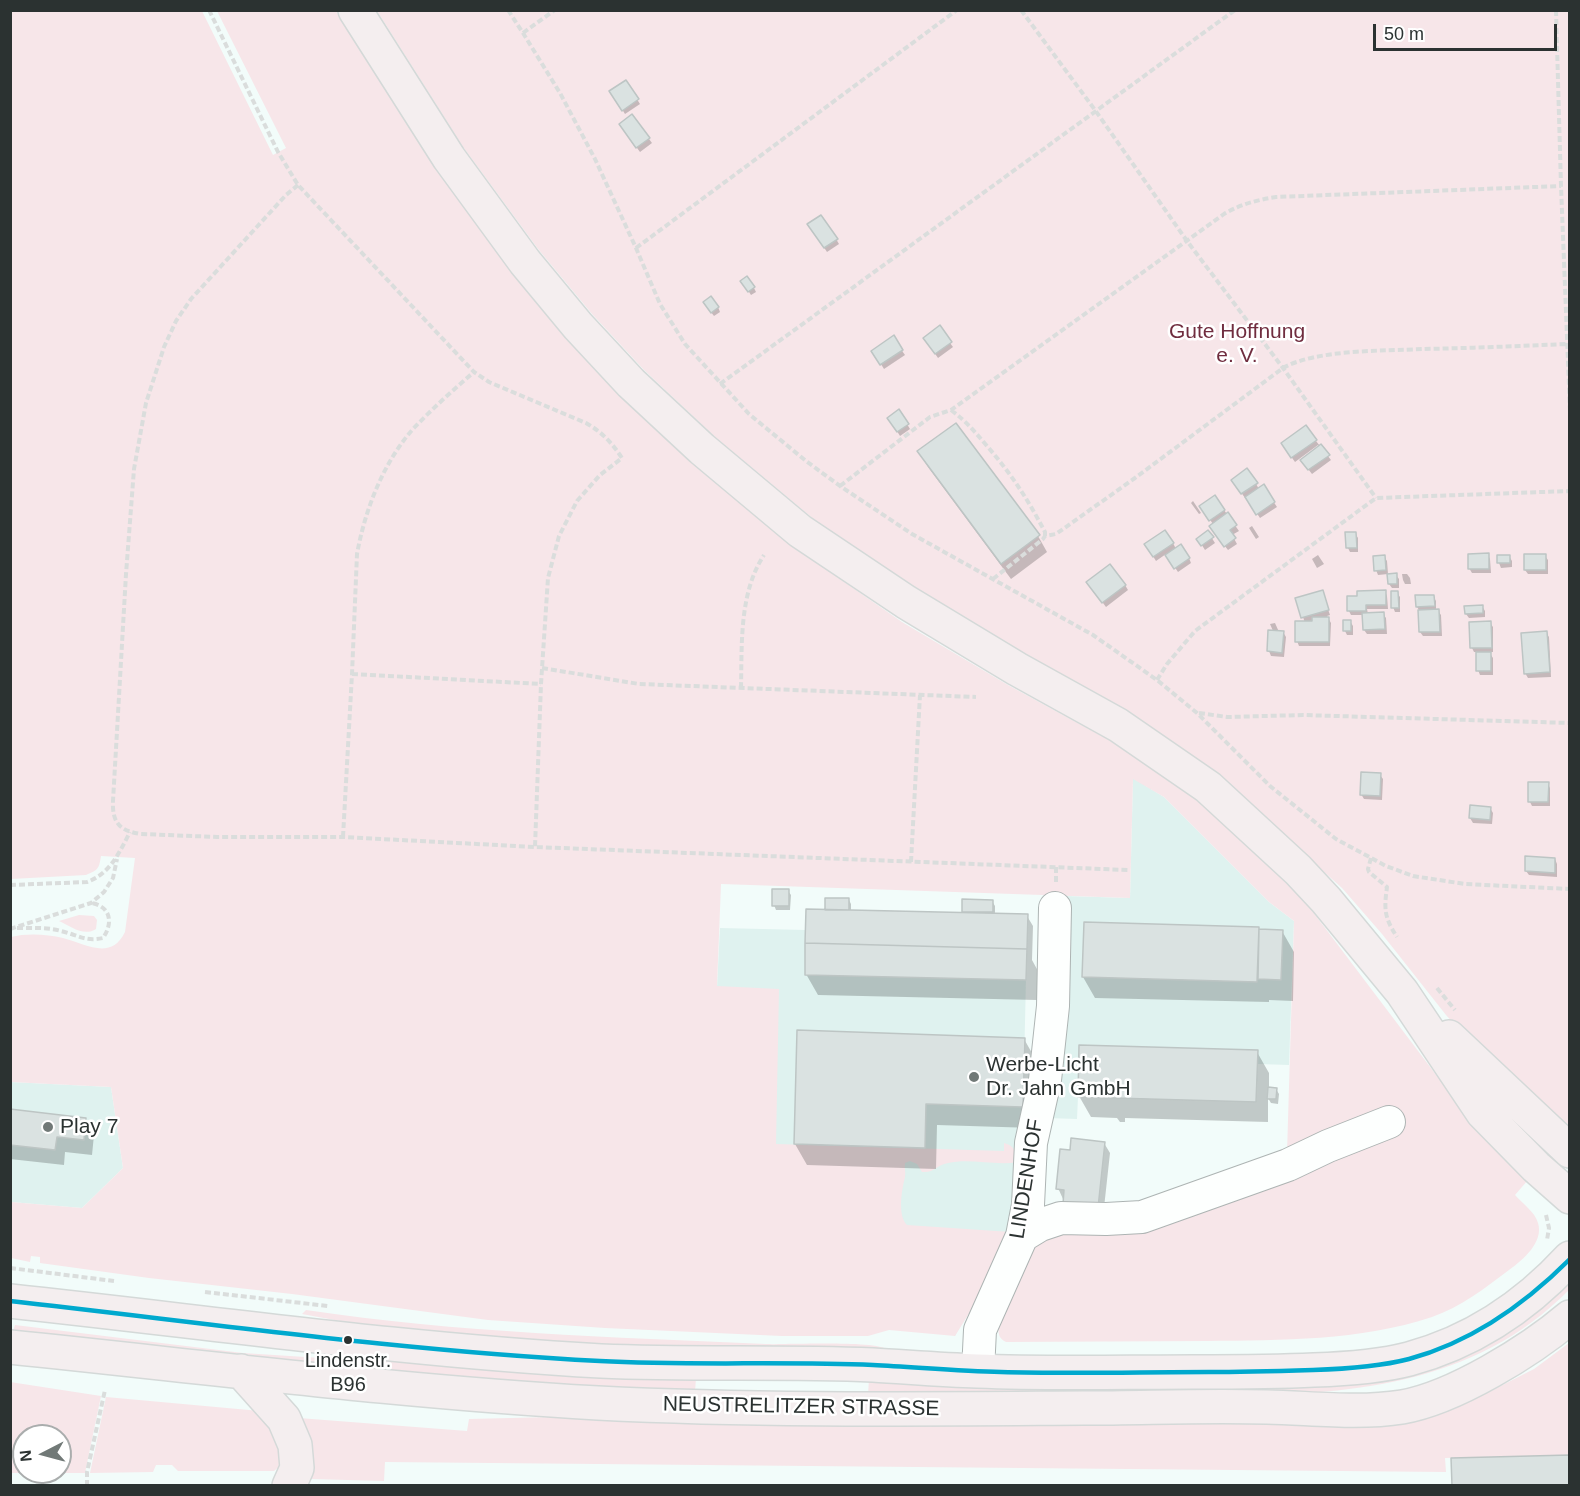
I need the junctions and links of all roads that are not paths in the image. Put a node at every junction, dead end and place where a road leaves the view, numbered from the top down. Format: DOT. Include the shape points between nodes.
graph roads {
  1 [pos="355,10"];
  2 [pos="1056,908"];
  3 [pos="1402,992"];
  4 [pos="1389,1122"];
  5 [pos="1569,1151"];
  6 [pos="1555,1201"];
  7 [pos="1022,1236"];
  8 [pos="1556,1253"];
  9 [pos="10,1301"];
  10 [pos="1569,1317"];
  11 [pos="10,1347"];
  12 [pos="241,1371"];
  13 [pos="978,1371"];
  14 [pos="289,1485"];
  1 -- 3 [label="main road" via="449,158 525,262 631,383 800,531 906,602 1118,725 1208,787 1298,870"];
  2 -- 7 [label="street, LINDENHOF" via="1053,1006 1045,1080 1031,1143"];
  3 -- 5 [label="main road"];
  3 -- 6 [label="main road" via="1483,1113 1536,1167"];
  4 -- 7 [label="street" via="1288,1165 1142,1217 1061,1218"];
  7 -- 13 [label="street, LINDENHOF" via="980,1330"];
  8 -- 13 [label="main road, NEUSTRELITZER STRASSE" via="1541,1288 1511,1312 1461,1340 1404,1360 1365,1367 1265,1372"];
  9 -- 13 [label="main road, NEUSTRELITZER STRASSE" via="317,1336 602,1361 869,1365"];
  10 -- 12 [label="main road, NEUSTRELITZER STRASSE" via="1524,1351 1468,1382 1404,1406 1368,1410 868,1409 611,1403"];
  11 -- 12 [label="main road, NEUSTRELITZER STRASSE"];
  12 -- 14 [label="main road" via="284,1419 295,1445 297,1468"];
}
